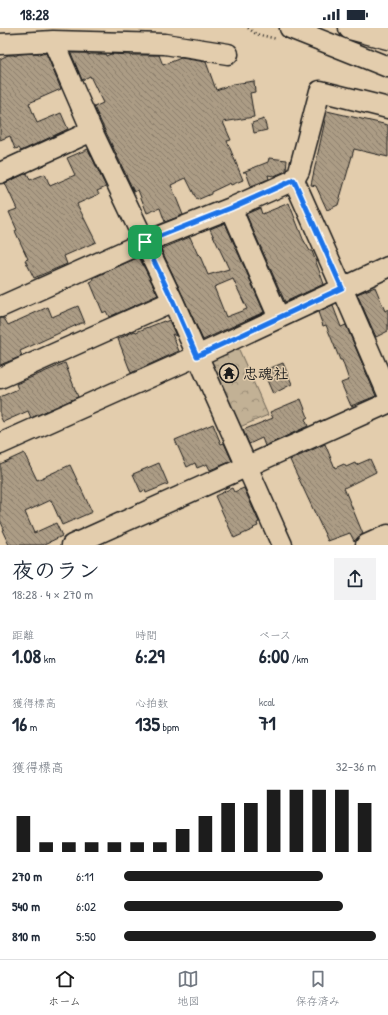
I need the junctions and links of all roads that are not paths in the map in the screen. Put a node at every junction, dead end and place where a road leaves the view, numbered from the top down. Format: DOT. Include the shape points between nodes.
graph roads {
  1 [pos="290,28"];
  2 [pos="350,28"];
  3 [pos="388,38"];
  4 [pos="53,41"];
  5 [pos="0,44"];
  6 [pos="228,54"];
  7 [pos="388,67"];
  8 [pos="388,108"];
  9 [pos="92,131"];
  10 [pos="0,173"];
  11 [pos="294,180"];
  12 [pos="231,208"];
  13 [pos="145,242"];
  14 [pos="388,267"];
  15 [pos="342,288"];
  16 [pos="173,301"];
  17 [pos="0,307"];
  18 [pos="279,318"];
  19 [pos="197,356"];
  20 [pos="0,378"];
  21 [pos="388,394"];
  22 [pos="388,403"];
  23 [pos="0,444"];
  24 [pos="246,467"];
  25 [pos="388,535"];
  26 [pos="72,545"];
  27 [pos="282,545"];
  28 [pos="366,545"];
  1 -- 7 [label="street"];
  2 -- 3 [label="main road"];
  4 -- 5 [label="street"];
  4 -- 6 [label="street" via="165,44"];
  4 -- 9 [label="street"];
  8 -- 11 [label="street" via="320,91 299,171"];
  9 -- 10 [label="street"];
  9 -- 13 [label="street"];
  11 -- 12 [label="street"];
  11 -- 15 [label="street"];
  12 -- 13 [label="street"];
  12 -- 18 [label="street"];
  13 -- 16 [label="street"];
  13 -- 17 [label="street"];
  14 -- 15 [label="street"];
  15 -- 18 [label="street"];
  15 -- 21 [label="street"];
  16 -- 19 [label="street"];
  16 -- 20 [label="street"];
  18 -- 19 [label="street"];
  19 -- 23 [label="street"];
  19 -- 24 [label="street"];
  22 -- 24 [label="street"];
  24 -- 26 [label="street"];
  24 -- 27 [label="street"];
  25 -- 28 [label="street"];
}
